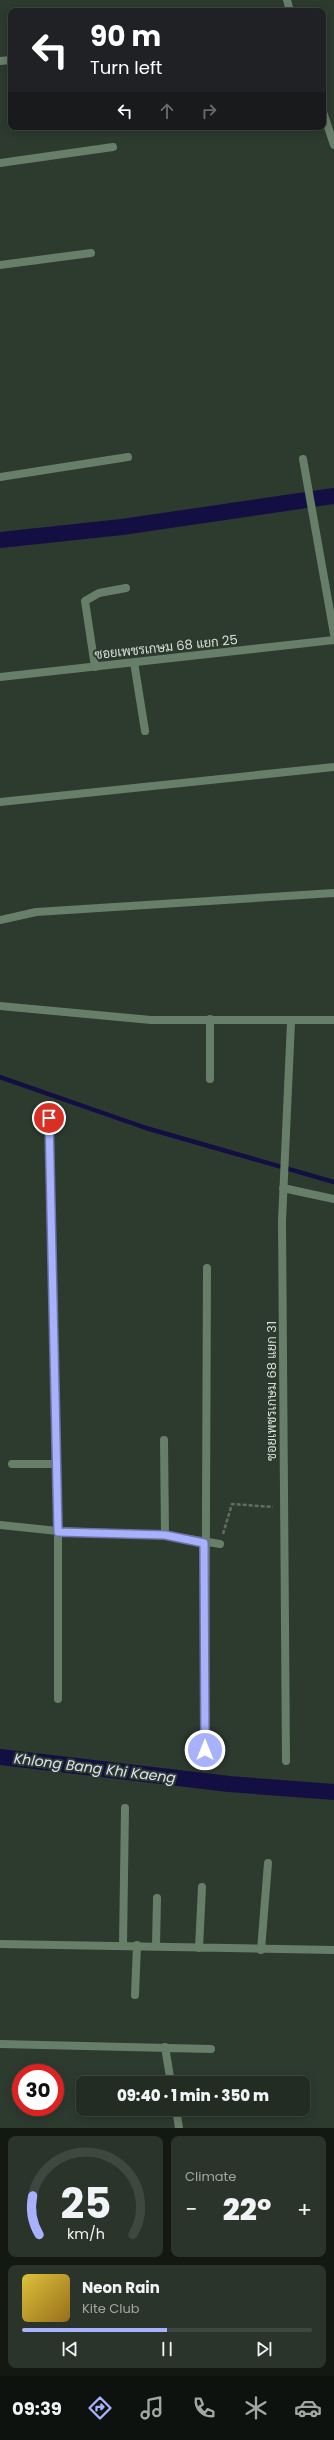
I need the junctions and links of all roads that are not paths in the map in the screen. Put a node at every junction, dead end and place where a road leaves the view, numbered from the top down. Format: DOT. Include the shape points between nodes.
graph roads {
  1 [pos="326,121"];
  2 [pos="334,145"];
  3 [pos="113,147"];
  4 [pos="0,163"];
  5 [pos="91,253"];
  6 [pos="0,265"];
  7 [pos="128,456"];
  8 [pos="303,459"];
  9 [pos="0,477"];
  10 [pos="126,588"];
  11 [pos="334,634"];
  12 [pos="334,640"];
  13 [pos="134,662"];
  14 [pos="95,667"];
  15 [pos="0,677"];
  16 [pos="145,731"];
  17 [pos="334,767"];
  18 [pos="0,802"];
  19 [pos="334,893"];
  20 [pos="0,920"];
  21 [pos="0,1006"];
  22 [pos="210,1019"];
  23 [pos="334,1020"];
  24 [pos="291,1022"];
  25 [pos="210,1079"];
  26 [pos="49,1118"];
  27 [pos="283,1188"];
  28 [pos="334,1199"];
  29 [pos="207,1268"];
  30 [pos="164,1440"];
  31 [pos="12,1464"];
  32 [pos="56,1464"];
  33 [pos="0,1526"];
  34 [pos="58,1532"];
  35 [pos="165,1535"];
  36 [pos="204,1543"];
  37 [pos="220,1544"];
  38 [pos="58,1699"];
  39 [pos="205,1750"];
  40 [pos="286,1761"];
  41 [pos="125,1808"];
  42 [pos="268,1863"];
  43 [pos="202,1887"];
  44 [pos="156,1898"];
  45 [pos="0,1944"];
  46 [pos="123,1945"];
  47 [pos="138,1945"];
  48 [pos="156,1946"];
  49 [pos="199,1948"];
  50 [pos="261,1950"];
  51 [pos="334,1950"];
  52 [pos="135,1995"];
  53 [pos="0,2044"];
  54 [pos="165,2047"];
  55 [pos="211,2049"];
  56 [pos="170,2076"];
  57 [pos="177,2116"];
  58 [pos="179,2128"];
  1 -- 2 [label="street"];
  3 -- 4 [label="street"];
  5 -- 6 [label="street"];
  7 -- 9 [label="street"];
  8 -- 11 [label="street"];
  10 -- 14 [label="street" via="98,593 85,601"];
  12 -- 13 [label="street, ซอยเพชรเกษม 68 แยก 25"];
  13 -- 14 [label="street, ซอยเพชรเกษม 68 แยก 25"];
  13 -- 16 [label="street"];
  14 -- 15 [label="street, ซอยเพชรเกษม 68 แยก 25"];
  17 -- 18 [label="street"];
  19 -- 20 [label="street" via="36,912"];
  21 -- 22 [label="street" via="151,1020"];
  22 -- 24 [label="street"];
  22 -- 25 [label="street"];
  23 -- 24 [label="street"];
  24 -- 27 [label="street, ซอยเพชรเกษม 68 แยก 31"];
  26 -- 32 [label="street"];
  27 -- 28 [label="street"];
  27 -- 40 [label="street, ซอยเพชรเกษม 68 แยก 31"];
  29 -- 36 [label="street"];
  30 -- 35 [label="street"];
  31 -- 32 [label="street"];
  32 -- 34 [label="street"];
  33 -- 34 [label="street"];
  34 -- 35 [label="street"];
  34 -- 38 [label="street"];
  35 -- 36 [label="street"];
  36 -- 37 [label="street"];
  36 -- 39 [label="street"];
  41 -- 46 [label="street"];
  42 -- 50 [label="street"];
  43 -- 49 [label="street"];
  44 -- 48 [label="street"];
  45 -- 46 [label="street"];
  46 -- 47 [label="street"];
  47 -- 48 [label="street"];
  47 -- 52 [label="street"];
  48 -- 49 [label="street"];
  49 -- 50 [label="street"];
  50 -- 51 [label="street"];
  53 -- 54 [label="street"];
  54 -- 55 [label="street"];
  54 -- 56 [label="street"];
  57 -- 58 [label="street"];
}
